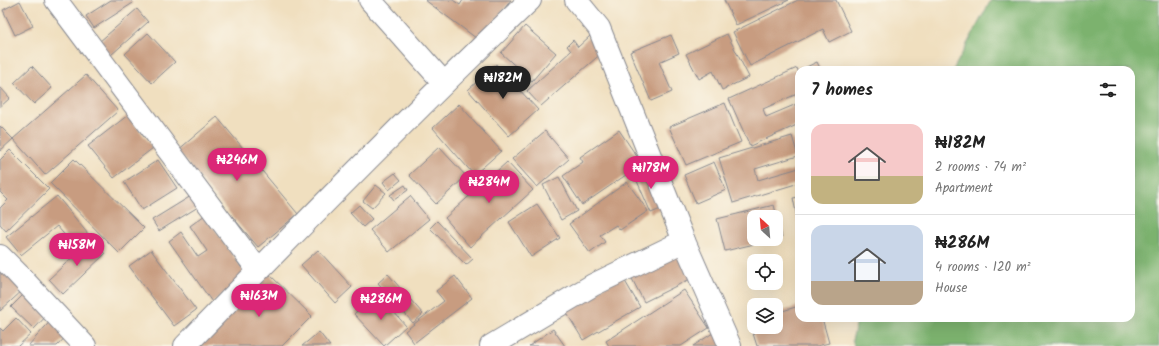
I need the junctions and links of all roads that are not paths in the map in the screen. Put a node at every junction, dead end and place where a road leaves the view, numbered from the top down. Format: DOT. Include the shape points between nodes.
graph roads {
  1 [pos="56,0"];
  2 [pos="370,0"];
  3 [pos="530,0"];
  4 [pos="576,0"];
  5 [pos="444,83"];
  6 [pos="684,241"];
  7 [pos="0,256"];
  8 [pos="258,270"];
  9 [pos="85,346"];
  10 [pos="185,346"];
  11 [pos="491,346"];
  12 [pos="730,346"];
  1 -- 8 [label="street"];
  2 -- 5 [label="street"];
  3 -- 5 [label="street"];
  4 -- 6 [label="street" via="599,28"];
  5 -- 8 [label="street"];
  6 -- 11 [label="street" via="593,285"];
  6 -- 12 [label="street"];
  7 -- 9 [label="street"];
  8 -- 10 [label="street"];
}
